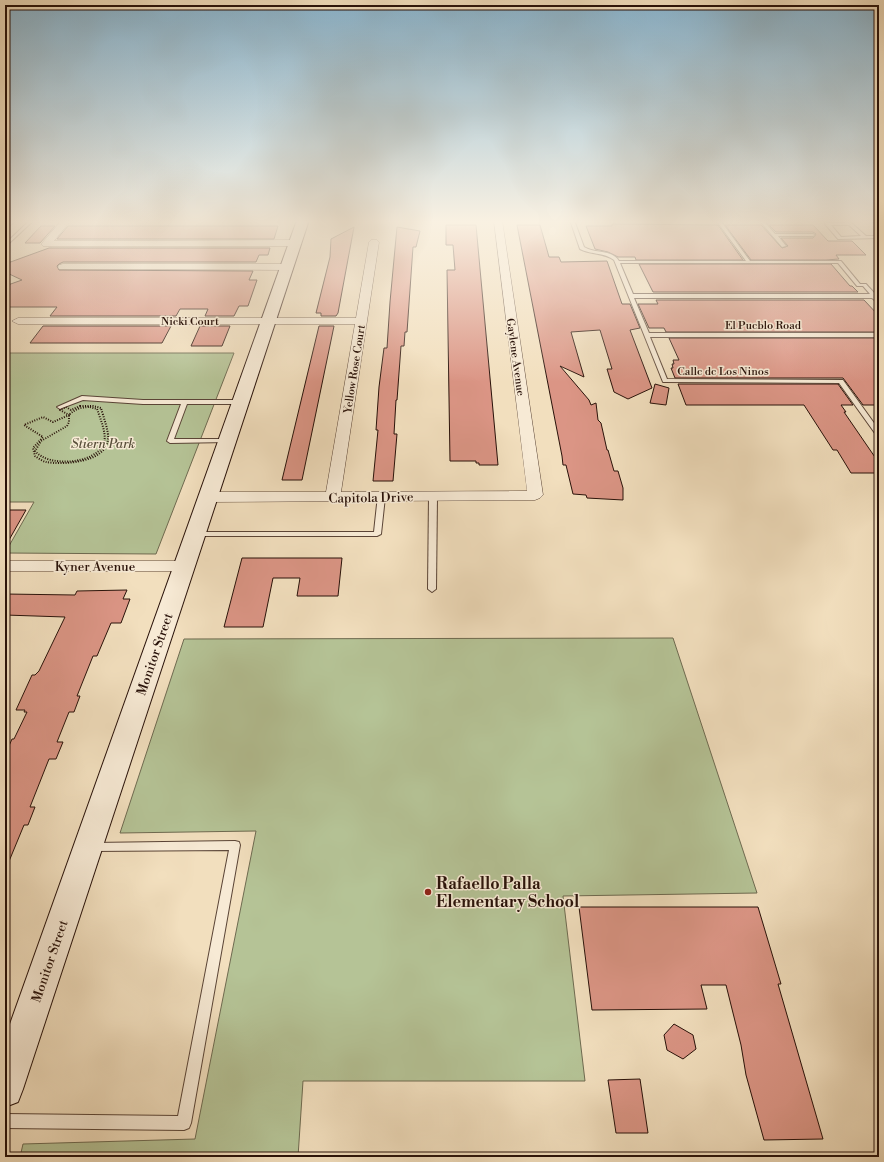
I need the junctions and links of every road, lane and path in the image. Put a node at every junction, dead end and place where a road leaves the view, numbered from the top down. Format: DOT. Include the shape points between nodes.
graph roads {
  1 [pos="284,274"];
  2 [pos="369,274"];
  3 [pos="505,274"];
  4 [pos="623,274"];
  5 [pos="850,274"];
  6 [pos="631,296"];
  7 [pos="874,296"];
  8 [pos="879,302"];
  9 [pos="18,321"];
  10 [pos="268,321"];
  11 [pos="362,321"];
  12 [pos="647,335"];
  13 [pos="879,335"];
  14 [pos="185,402"];
  15 [pos="240,402"];
  16 [pos="60,407"];
  17 [pos="99,407"];
  18 [pos="879,435"];
  19 [pos="227,441"];
  20 [pos="535,495"];
  21 [pos="433,496"];
  22 [pos="208,497"];
  23 [pos="334,497"];
  24 [pos="381,497"];
  25 [pos="195,534"];
  26 [pos="5,566"];
  27 [pos="184,566"];
  28 [pos="432,589"];
  29 [pos="87,847"];
  30 [pos="5,1089"];
  31 [pos="5,1121"];
  1 -- 10 [label="street, Monitor Street"];
  2 -- 11 [label="street, Yellow Rose Court"];
  3 -- 20 [label="street, Gaylene Avenue"];
  4 -- 6 [label="lane, Calle de Los Ninos"];
  5 -- 7 [label="lane"];
  6 -- 7 [label="lane"];
  6 -- 12 [label="lane, Calle de Los Ninos"];
  7 -- 8 [label="lane"];
  9 -- 10 [label="street, Nicki Court"];
  10 -- 11 [label="street, Nicki Court"];
  10 -- 15 [label="street, Monitor Street"];
  11 -- 23 [label="street, Yellow Rose Court"];
  12 -- 13 [label="lane, El Pueblo Road"];
  12 -- 18 [label="lane, Calle de Los Ninos" via="665,381 841,381"];
  14 -- 15 [label="lane"];
  14 -- 16 [label="lane" via="82,398"];
  14 -- 19 [label="lane" via="170,441"];
  15 -- 19 [label="street, Monitor Street"];
  17 -- 17 [label="path" via="108,441 98,453 84,460 63,464 44,462 32,454 34,444 43,437 24,425 43,417 53,422 69,415 69,421 64,426 37,444 36,454 43,459 62,462 79,459 97,451 104,444 97,409 80,408 69,415 60,410 88,406"];
  19 -- 22 [label="street, Monitor Street"];
  20 -- 21 [label="street, Capitola Drive"];
  21 -- 24 [label="street, Capitola Drive"];
  21 -- 28 [label="lane"];
  22 -- 23 [label="street, Capitola Drive"];
  22 -- 25 [label="street, Monitor Street"];
  23 -- 24 [label="street, Capitola Drive"];
  24 -- 25 [label="lane" via="377,534"];
  25 -- 27 [label="street, Monitor Street"];
  26 -- 27 [label="street, Kyner Avenue"];
  27 -- 29 [label="street, Monitor Street"];
  29 -- 30 [label="street, Monitor Street"];
  29 -- 31 [label="lane" via="235,845 184,1124"];
}
